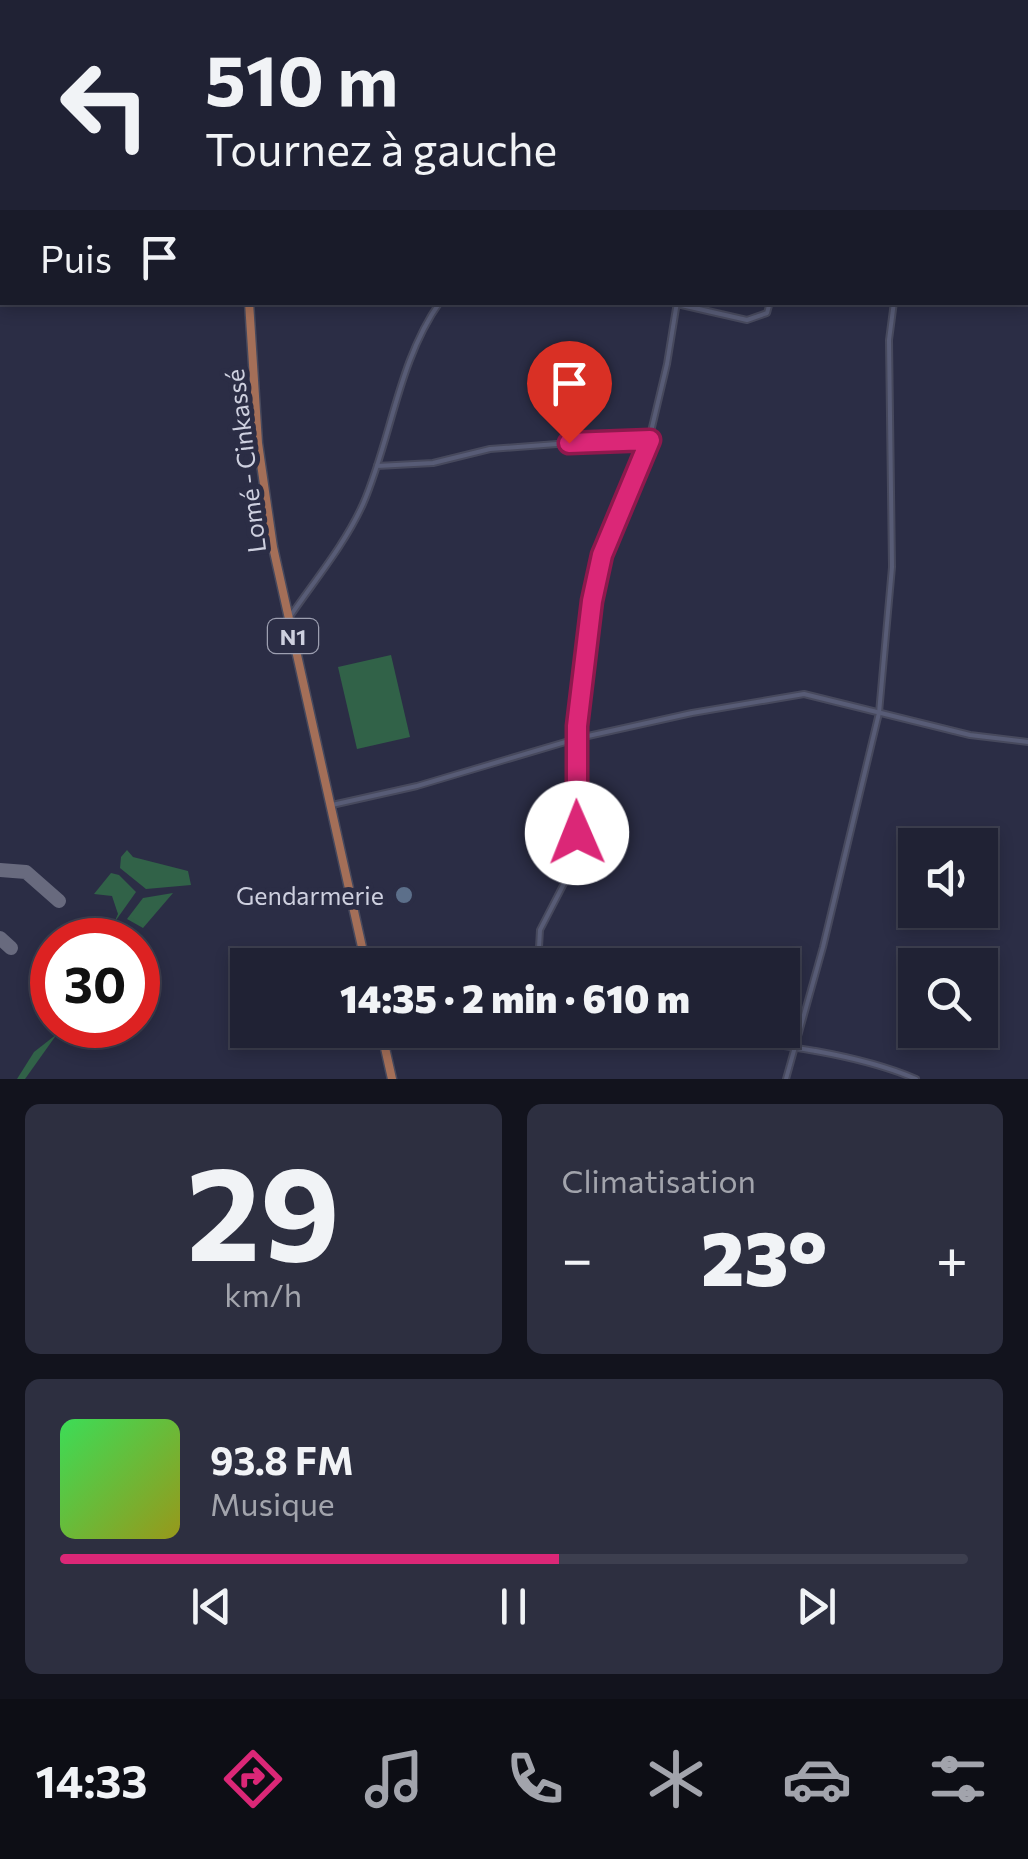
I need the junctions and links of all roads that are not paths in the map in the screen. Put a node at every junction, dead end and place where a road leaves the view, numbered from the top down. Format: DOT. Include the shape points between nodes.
graph roads {
  1 [pos="250,305"];
  2 [pos="439,305"];
  3 [pos="677,305"];
  4 [pos="685,305"];
  5 [pos="769,305"];
  6 [pos="894,305"];
  7 [pos="650,440"];
  8 [pos="377,466"];
  9 [pos="289,619"];
  10 [pos="879,713"];
  11 [pos="579,738"];
  12 [pos="1028,742"];
  13 [pos="330,806"];
  14 [pos="362,948"];
  15 [pos="539,948"];
  16 [pos="385,1048"];
  17 [pos="787,1048"];
  18 [pos="794,1049"];
  19 [pos="392,1079"];
  20 [pos="786,1079"];
  21 [pos="916,1079"];
  1 -- 9 [label="highway, Lomé - Cinkassé / N1" via="264,490"];
  2 -- 8 [label="street" via="396,397"];
  3 -- 7 [label="street"];
  4 -- 5 [label="street" via="746,320 767,313"];
  6 -- 10 [label="street" via="892,567"];
  7 -- 8 [label="street" via="490,449 433,463"];
  7 -- 11 [label="street" via="598,570"];
  8 -- 9 [label="street" via="352,525"];
  9 -- 13 [label="highway, Lomé - Cinkassé / N1"];
  10 -- 11 [label="street" via="804,694"];
  10 -- 12 [label="street"];
  10 -- 18 [label="street"];
  11 -- 13 [label="street"];
  11 -- 15 [label="street" via="572,868 540,930"];
  13 -- 14 [label="highway, Lomé - Cinkassé / N1"];
  16 -- 19 [label="highway"];
  17 -- 18 [label="street"];
  18 -- 20 [label="street"];
  18 -- 21 [label="street"];
}
